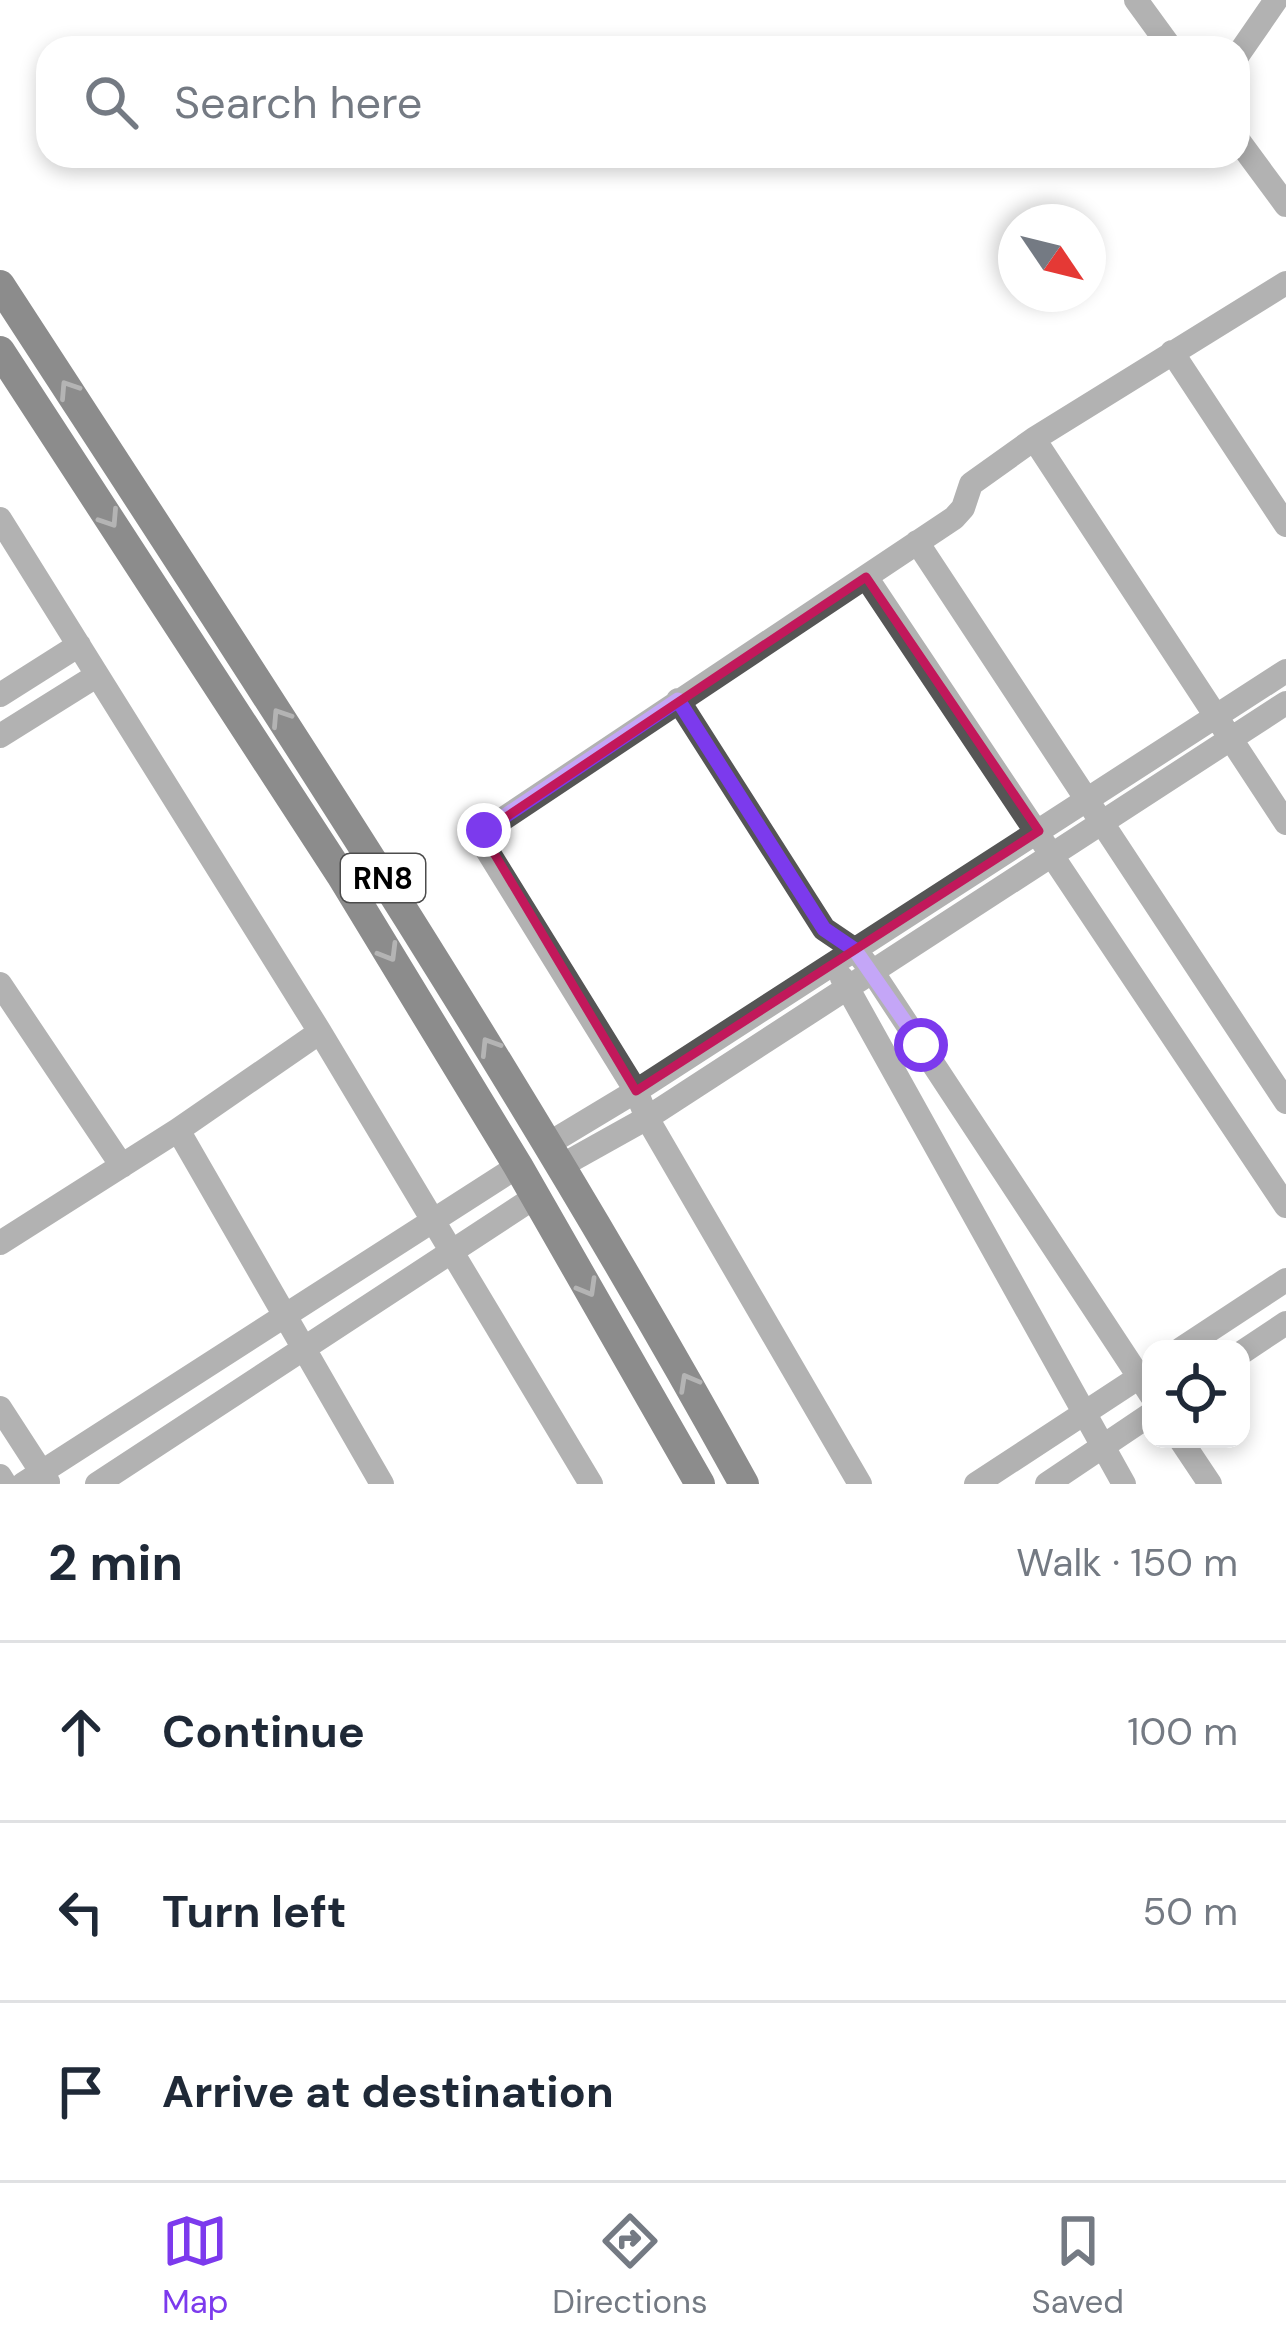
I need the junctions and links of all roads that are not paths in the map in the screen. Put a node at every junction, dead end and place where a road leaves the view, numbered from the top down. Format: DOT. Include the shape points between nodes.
graph roads {
  1 [pos="1136,0"];
  2 [pos="1276,0"];
  3 [pos="1162,36"];
  4 [pos="1250,38"];
  5 [pos="1250,156"];
  6 [pos="1286,205"];
  7 [pos="1286,283"];
  8 [pos="0,285"];
  9 [pos="0,351"];
  10 [pos="1172,352"];
  11 [pos="1034,439"];
  12 [pos="0,519"];
  13 [pos="1286,525"];
  14 [pos="917,542"];
  15 [pos="866,577"];
  16 [pos="79,645"];
  17 [pos="1286,671"];
  18 [pos="96,676"];
  19 [pos="0,695"];
  20 [pos="678,700"];
  21 [pos="1286,703"];
  22 [pos="1216,716"];
  23 [pos="0,736"];
  24 [pos="1231,739"];
  25 [pos="1089,799"];
  26 [pos="1104,821"];
  27 [pos="1286,823"];
  28 [pos="1039,831"];
  29 [pos="1054,854"];
  30 [pos="844,957"];
  31 [pos="872,971"];
  32 [pos="0,984"];
  33 [pos="848,988"];
  34 [pos="320,1032"];
  35 [pos="636,1091"];
  36 [pos="1286,1102"];
  37 [pos="647,1118"];
  38 [pos="178,1130"];
  39 [pos="555,1155"];
  40 [pos="122,1166"];
  41 [pos="518,1166"];
  42 [pos="535,1196"];
  43 [pos="1286,1206"];
  44 [pos="432,1218"];
  45 [pos="0,1243"];
  46 [pos="451,1250"];
  47 [pos="1286,1280"];
  48 [pos="285,1316"];
  49 [pos="1286,1323"];
  50 [pos="1195,1340"];
  51 [pos="1250,1347"];
  52 [pos="303,1348"];
  53 [pos="1142,1373"];
  54 [pos="1142,1383"];
  55 [pos="0,1408"];
  56 [pos="1084,1413"];
  57 [pos="1142,1420"];
  58 [pos="1103,1447"];
  59 [pos="1186,1448"];
  60 [pos="0,1476"];
  61 [pos="38,1480"];
  62 [pos="5,1484"];
  63 [pos="97,1484"];
  64 [pos="382,1484"];
  65 [pos="591,1484"];
  66 [pos="700,1484"];
  67 [pos="744,1484"];
  68 [pos="860,1484"];
  69 [pos="976,1484"];
  70 [pos="1047,1484"];
  71 [pos="1124,1484"];
  72 [pos="1210,1484"];
  1 -- 3 [label="street"];
  2 -- 4 [label="street"];
  5 -- 6 [label="street"];
  7 -- 10 [label="street"];
  39 -- 8 [label="main road, RN8, one-way"];
  9 -- 41 [label="main road, RN8, one-way" via="341,874"];
  10 -- 11 [label="street"];
  10 -- 13 [label="street"];
  11 -- 14 [label="street" via="974,482 961,512"];
  11 -- 22 [label="street"];
  12 -- 16 [label="street"];
  14 -- 15 [label="street"];
  14 -- 25 [label="street"];
  15 -- 20 [label="street"];
  15 -- 28 [label="street"];
  16 -- 18 [label="street"];
  16 -- 19 [label="street"];
  17 -- 22 [label="street"];
  18 -- 23 [label="street"];
  18 -- 34 [label="street"];
  20 -- 30 [label="street"];
  20 -- 35 [label="street" via="481,838"];
  21 -- 24 [label="street"];
  22 -- 24 [label="street"];
  22 -- 25 [label="street"];
  24 -- 26 [label="street"];
  24 -- 27 [label="street"];
  25 -- 26 [label="street"];
  25 -- 28 [label="street"];
  26 -- 29 [label="street"];
  26 -- 36 [label="street"];
  28 -- 29 [label="street"];
  28 -- 30 [label="street"];
  29 -- 31 [label="street"];
  29 -- 43 [label="street"];
  30 -- 31 [label="street"];
  30 -- 33 [label="street"];
  30 -- 35 [label="street"];
  31 -- 33 [label="street"];
  31 -- 53 [label="street"];
  32 -- 40 [label="street"];
  33 -- 37 [label="street"];
  33 -- 56 [label="street"];
  34 -- 38 [label="street"];
  34 -- 44 [label="street"];
  35 -- 37 [label="street"];
  35 -- 39 [label="street"];
  37 -- 39 [label="street"];
  37 -- 68 [label="street"];
  38 -- 40 [label="street"];
  38 -- 48 [label="street"];
  67 -- 39 [label="main road, RN8, one-way"];
  40 -- 45 [label="street"];
  41 -- 42 [label="main road, RN8"];
  41 -- 44 [label="street"];
  42 -- 46 [label="street"];
  42 -- 66 [label="main road, RN8, one-way"];
  44 -- 46 [label="street"];
  44 -- 48 [label="street"];
  46 -- 52 [label="street"];
  46 -- 65 [label="street"];
  47 -- 50 [label="street"];
  48 -- 52 [label="street"];
  48 -- 61 [label="street"];
  49 -- 51 [label="street"];
  52 -- 63 [label="street"];
  52 -- 64 [label="street"];
  54 -- 56 [label="street"];
  55 -- 61 [label="street"];
  56 -- 58 [label="street"];
  56 -- 69 [label="street"];
  57 -- 58 [label="street"];
  58 -- 70 [label="street"];
  58 -- 71 [label="street"];
  59 -- 72 [label="street"];
  60 -- 62 [label="street"];
}
